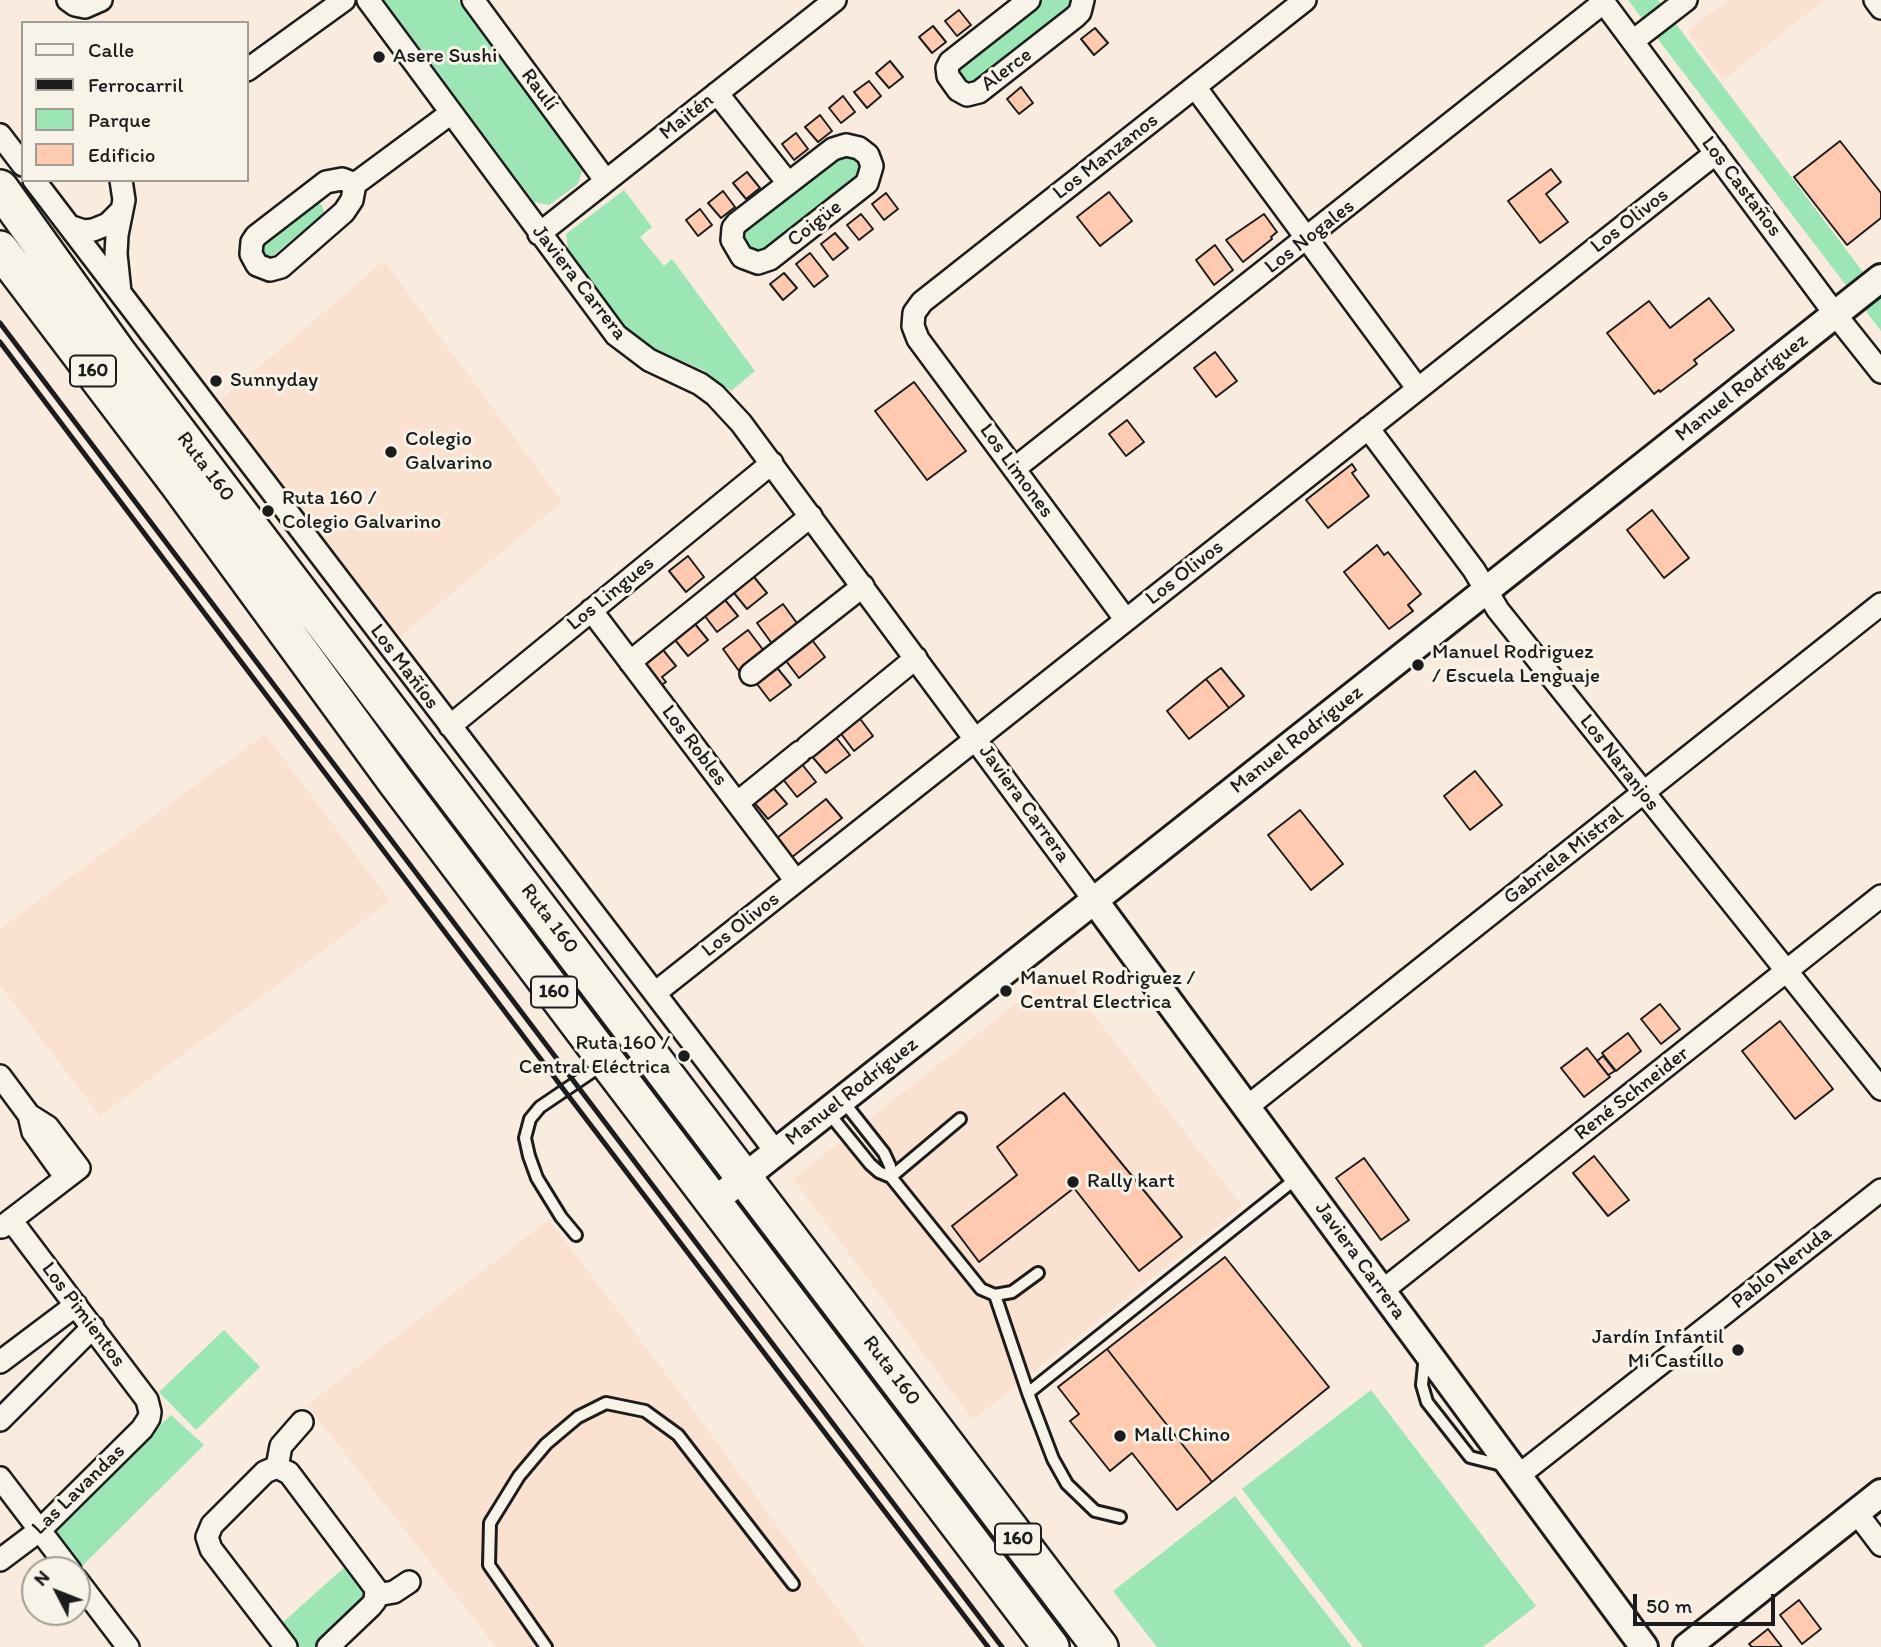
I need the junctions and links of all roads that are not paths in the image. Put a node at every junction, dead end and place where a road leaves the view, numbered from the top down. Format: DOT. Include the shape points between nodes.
graph roads {
  1 [pos="68,0"];
  2 [pos="101,0"];
  3 [pos="344,0"];
  4 [pos="368,0"];
  5 [pos="473,0"];
  6 [pos="835,0"];
  7 [pos="1029,0"];
  8 [pos="1083,0"];
  9 [pos="1305,0"];
  10 [pos="1686,0"];
  11 [pos="1875,0"];
  12 [pos="1603,1"];
  13 [pos="1881,8"];
  14 [pos="1633,41"];
  15 [pos="248,69"];
  16 [pos="1195,88"];
  17 [pos="717,93"];
  18 [pos="451,113"];
  19 [pos="0,128"];
  20 [pos="0,135"];
  21 [pos="21,138"];
  22 [pos="1716,153"];
  23 [pos="21,162"];
  24 [pos="606,181"];
  25 [pos="788,183"];
  26 [pos="355,184"];
  27 [pos="0,188"];
  28 [pos="48,190"];
  29 [pos="124,191"];
  30 [pos="69,226"];
  31 [pos="539,234"];
  32 [pos="1307,239"];
  33 [pos="0,249"];
  34 [pos="1881,278"];
  35 [pos="120,294"];
  36 [pos="1835,314"];
  37 [pos="913,319"];
  38 [pos="1881,372"];
  39 [pos="1418,389"];
  40 [pos="1368,428"];
  41 [pos="772,463"];
  42 [pos="1014,469"];
  43 [pos="811,516"];
  44 [pos="863,586"];
  45 [pos="1486,590"];
  46 [pos="1881,604"];
  47 [pos="591,610"];
  48 [pos="1126,620"];
  49 [pos="916,659"];
  50 [pos="630,662"];
  51 [pos="751,674"];
  52 [pos="450,726"];
  53 [pos="976,739"];
  54 [pos="1643,794"];
  55 [pos="737,803"];
  56 [pos="796,881"];
  57 [pos="1881,896"];
  58 [pos="1094,900"];
  59 [pos="1786,971"];
  60 [pos="654,993"];
  61 [pos="607,1062"];
  62 [pos="1,1078"];
  63 [pos="1881,1089"];
  64 [pos="835,1106"];
  65 [pos="1247,1107"];
  66 [pos="960,1119"];
  67 [pos="776,1152"];
  68 [pos="745,1177"];
  69 [pos="891,1177"];
  70 [pos="1298,1177"];
  71 [pos="1881,1190"];
  72 [pos="713,1202"];
  73 [pos="6,1224"];
  74 [pos="576,1235"];
  75 [pos="1038,1273"];
  76 [pos="1382,1291"];
  77 [pos="995,1295"];
  78 [pos="76,1305"];
  79 [pos="93,1327"];
  80 [pos="0,1362"];
  81 [pos="1028,1393"];
  82 [pos="149,1412"];
  83 [pos="0,1420"];
  84 [pos="302,1422"];
  85 [pos="277,1467"];
  86 [pos="1515,1472"];
  87 [pos="0,1478"];
  88 [pos="1881,1493"];
  89 [pos="1856,1512"];
  90 [pos="1120,1517"];
  91 [pos="40,1530"];
  92 [pos="1881,1545"];
  93 [pos="59,1556"];
  94 [pos="0,1560"];
  95 [pos="409,1582"];
  96 [pos="793,1584"];
  97 [pos="376,1595"];
  98 [pos="91,1598"];
  99 [pos="128,1647"];
  100 [pos="286,1647"];
  101 [pos="328,1647"];
  102 [pos="546,1647"];
  103 [pos="1051,1647"];
  104 [pos="1100,1647"];
  105 [pos="1644,1647"];
  106 [pos="1687,1647"];
  1 -- 2 [label="street" via="80,7"];
  3 -- 15 [label="street"];
  4 -- 18 [label="street, Javiera Carrera"];
  5 -- 24 [label="street, Raulí"];
  6 -- 17 [label="street, Maitén"];
  7 -- 8 [label="street, Alerce" via="950,62 948,76 958,90 979,92 1075,17"];
  9 -- 16 [label="street, Los Manzanos"];
  10 -- 14 [label="street"];
  11 -- 13 [label="street"];
  12 -- 14 [label="street, Los Castaños"];
  12 -- 32 [label="street, Los Nogales"];
  14 -- 22 [label="street, Los Castaños"];
  16 -- 32 [label="street"];
  16 -- 37 [label="street, Los Manzanos" via="922,302"];
  17 -- 24 [label="street, Maitén"];
  17 -- 25 [label="street"];
  18 -- 26 [label="street"];
  18 -- 31 [label="street, Javiera Carrera"];
  19 -- 21 [label="street"];
  20 -- 23 [label="street"];
  22 -- 36 [label="street, Los Castaños"];
  22 -- 39 [label="street, Los Olivos"];
  24 -- 31 [label="street, Maitén"];
  25 -- 25 [label="street, Coigüe" via="839,146 859,148 872,166 867,183 770,259 747,260 734,246 733,228"];
  26 -- 26 [label="street" via="337,179 320,185 256,236 250,248 253,260 265,269 281,267 344,212"];
  27 -- 68 [label="highway, Ruta 160 / 160" via="116,350"];
  28 -- 30 [label="street, Los Mañíos"];
  29 -- 30 [label="street" via="108,224 85,231"];
  29 -- 35 [label="street" via="116,254"];
  30 -- 35 [label="street, Los Mañíos"];
  31 -- 41 [label="street, Javiera Carrera" via="616,335 649,360 715,395"];
  32 -- 39 [label="street"];
  32 -- 42 [label="street, Los Nogales"];
  33 -- 61 [label="highway, Ruta 160 / 160"];
  34 -- 36 [label="street, Manuel Rodríguez"];
  35 -- 52 [label="street, Los Mañíos"];
  36 -- 38 [label="street, Los Castaños"];
  36 -- 45 [label="street, Manuel Rodríguez"];
  37 -- 42 [label="street, Los Limones" via="918,339"];
  39 -- 40 [label="street, Los Olivos"];
  40 -- 45 [label="street, Los Naranjos"];
  40 -- 48 [label="street, Los Olivos"];
  41 -- 43 [label="street, Javiera Carrera"];
  41 -- 47 [label="street, Los Lingues"];
  42 -- 48 [label="street, Los Limones"];
  43 -- 44 [label="street, Javiera Carrera"];
  43 -- 50 [label="street"];
  44 -- 49 [label="street, Javiera Carrera"];
  44 -- 51 [label="street"];
  45 -- 54 [label="street, Los Naranjos"];
  45 -- 58 [label="street, Manuel Rodríguez"];
  46 -- 54 [label="street, Gabriela Mistral"];
  47 -- 50 [label="street, Los Robles"];
  47 -- 52 [label="street, Los Lingues"];
  48 -- 53 [label="street, Los Olivos"];
  49 -- 53 [label="street, Javiera Carrera"];
  49 -- 55 [label="street"];
  50 -- 55 [label="street, Los Robles"];
  52 -- 60 [label="street, Los Mañíos"];
  53 -- 56 [label="street, Los Olivos"];
  53 -- 58 [label="street, Javiera Carrera"];
  54 -- 59 [label="street, Los Naranjos"];
  54 -- 65 [label="street, Gabriela Mistral"];
  55 -- 56 [label="street, Los Robles"];
  56 -- 60 [label="street, Los Olivos"];
  57 -- 59 [label="street, René Schneider"];
  58 -- 64 [label="street, Manuel Rodríguez"];
  58 -- 65 [label="street, Javiera Carrera"];
  59 -- 63 [label="street, Los Naranjos"];
  59 -- 76 [label="street, René Schneider"];
  60 -- 67 [label="street, Los Mañíos"];
  61 -- 72 [label="highway, Ruta 160 / 160"];
  61 -- 74 [label="lane" via="540,1107 530,1119 525,1138 537,1178"];
  62 -- 73 [label="street" via="29,1115 33,1132 72,1173"];
  64 -- 67 [label="street, Manuel Rodríguez"];
  64 -- 69 [label="lane" via="870,1164"];
  64 -- 69 [label="lane" via="884,1153"];
  65 -- 70 [label="street, Javiera Carrera"];
  66 -- 69 [label="lane"];
  67 -- 68 [label="street, Manuel Rodríguez"];
  68 -- 72 [label="street, Manuel Rodríguez"];
  68 -- 104 [label="highway, Ruta 160 / 160"];
  69 -- 77 [label="lane" via="975,1283"];
  70 -- 76 [label="street, Javiera Carrera"];
  70 -- 81 [label="lane"];
  71 -- 86 [label="street, Pablo Neruda"];
  72 -- 103 [label="highway, Ruta 160 / 160"];
  73 -- 78 [label="street, Los Pimientos"];
  75 -- 77 [label="lane" via="1019,1289"];
  76 -- 86 [label="street, Javiera Carrera"];
  77 -- 81 [label="lane"];
  78 -- 79 [label="street, Los Pimientos"];
  78 -- 80 [label="street"];
  79 -- 82 [label="street, Los Pimientos" via="147,1400"];
  79 -- 83 [label="street"];
  81 -- 90 [label="lane" via="1067,1484 1095,1511"];
  82 -- 91 [label="street, Las Lavandas" via="142,1429"];
  84 -- 85 [label="street" via="281,1446"];
  85 -- 97 [label="street" via="289,1474 373,1583"];
  85 -- 100 [label="street" via="265,1472 212,1525 207,1537 211,1549"];
  86 -- 105 [label="street, Javiera Carrera"];
  87 -- 91 [label="street"];
  88 -- 89 [label="street"];
  89 -- 92 [label="street"];
  89 -- 106 [label="street"];
  91 -- 93 [label="street"];
  91 -- 94 [label="street, Las Lavandas"];
  95 -- 97 [label="street" via="394,1592"];
  96 -- 102 [label="lane" via="678,1435 645,1410 606,1403 578,1418 547,1444 519,1476 490,1522 489,1566"];
  97 -- 101 [label="street" via="371,1606"];
  98 -- 99 [label="street"];
}
